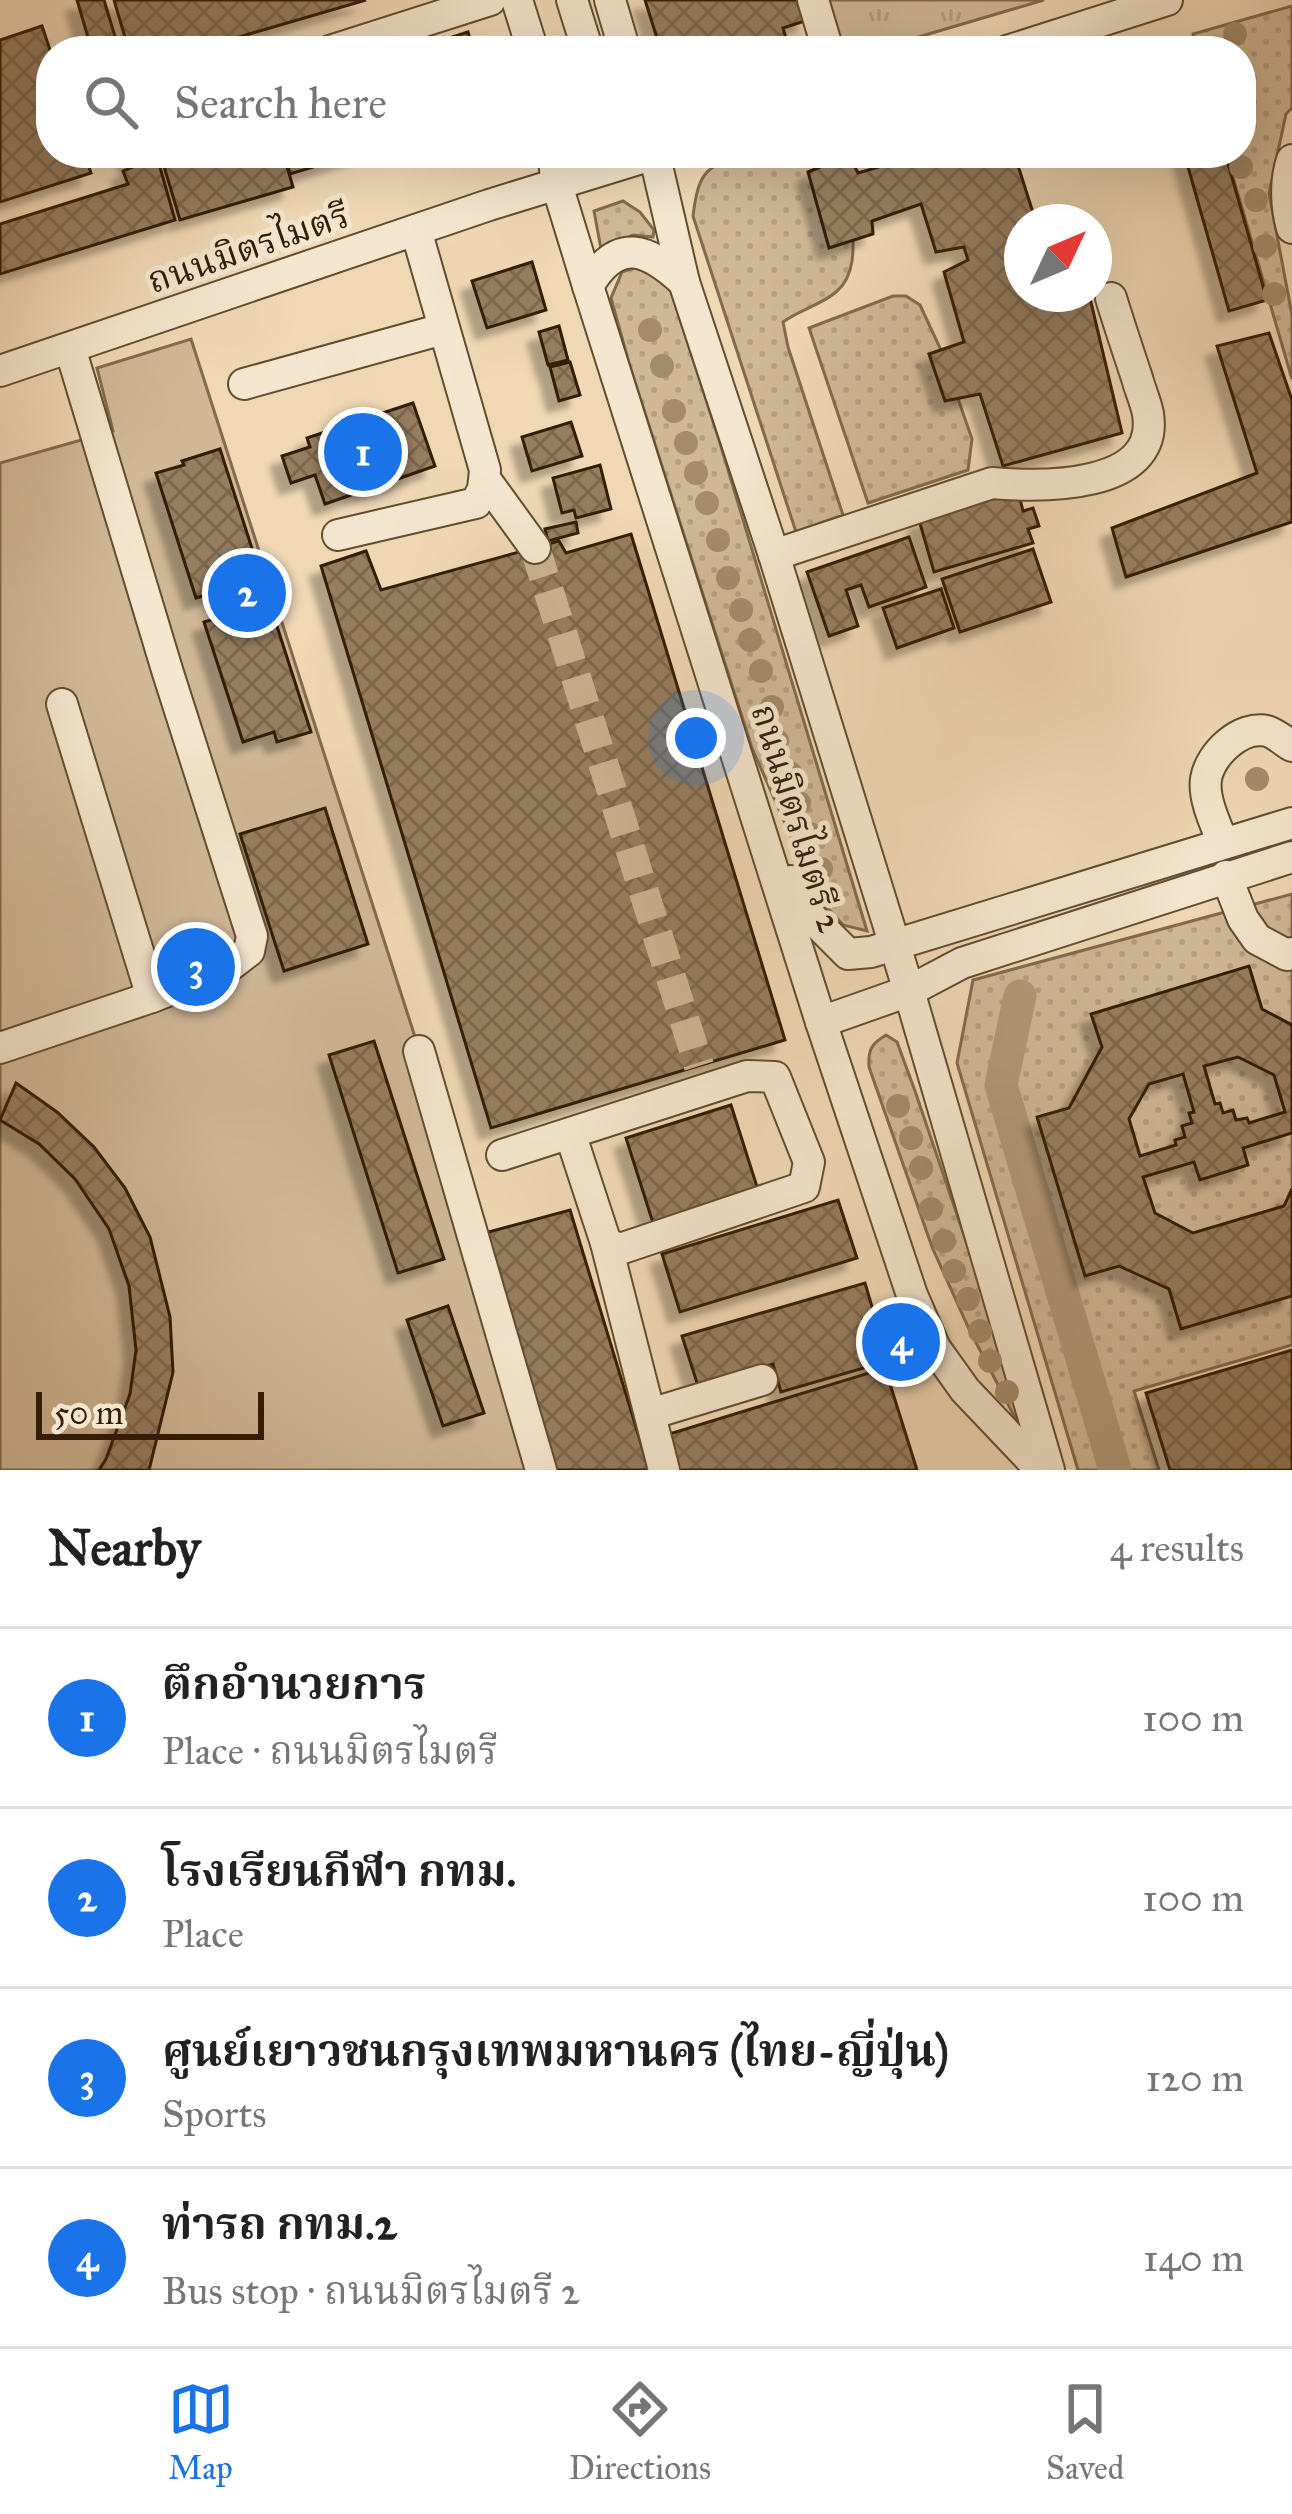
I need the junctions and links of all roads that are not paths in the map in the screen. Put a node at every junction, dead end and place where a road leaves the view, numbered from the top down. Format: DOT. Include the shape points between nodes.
graph roads {
  1 [pos="490,0"];
  2 [pos="517,0"];
  3 [pos="572,0"];
  4 [pos="610,0"];
  5 [pos="813,0"];
  6 [pos="1164,0"];
  7 [pos="377,36"];
  8 [pos="528,36"];
  9 [pos="583,36"];
  10 [pos="621,36"];
  11 [pos="824,36"];
  12 [pos="1053,36"];
  13 [pos="1292,160"];
  14 [pos="554,168"];
  15 [pos="573,168"];
  16 [pos="609,168"];
  17 [pos="658,168"];
  18 [pos="556,185"];
  19 [pos="1292,227"];
  20 [pos="416,230"];
  21 [pos="684,282"];
  22 [pos="588,286"];
  23 [pos="1112,301"];
  24 [pos="443,328"];
  25 [pos="70,348"];
  26 [pos="0,371"];
  27 [pos="244,383"];
  28 [pos="485,479"];
  29 [pos="338,535"];
  30 [pos="535,548"];
  31 [pos="774,555"];
  32 [pos="62,704"];
  33 [pos="1292,746"];
  34 [pos="759,823"];
  35 [pos="1292,823"];
  36 [pos="1222,843"];
  37 [pos="1292,857"];
  38 [pos="1226,876"];
  39 [pos="893,944"];
  40 [pos="1292,952"];
  41 [pos="909,991"];
  42 [pos="152,997"];
  43 [pos="820,1022"];
  44 [pos="0,1048"];
  45 [pos="419,1051"];
  46 [pos="570,1133"];
  47 [pos="502,1155"];
  48 [pos="606,1243"];
  49 [pos="762,1380"];
  50 [pos="650,1414"];
  51 [pos="541,1470"];
  52 [pos="664,1470"];
  53 [pos="1045,1470"];
  1 -- 7 [label="street"];
  2 -- 8 [label="street"];
  3 -- 9 [label="street"];
  4 -- 10 [label="street"];
  5 -- 11 [label="street"];
  6 -- 12 [label="street"];
  13 -- 19 [label="street"];
  14 -- 18 [label="street, ถนนมิตรไมตรี 2"];
  15 -- 18 [label="street"];
  16 -- 18 [label="street, ถนนมิตรไมตรี"];
  17 -- 21 [label="street, ถนนมิตรไมตรี 2"];
  18 -- 20 [label="street, ถนนมิตรไมตรี"];
  18 -- 22 [label="street, ถนนมิตรไมตรี 2"];
  20 -- 24 [label="street"];
  20 -- 25 [label="street, ถนนมิตรไมตรี"];
  21 -- 22 [label="street" via="661,260 629,252 599,269"];
  21 -- 31 [label="street, ถนนมิตรไมตรี 2"];
  22 -- 34 [label="street, ถนนมิตรไมตรี 2"];
  23 -- 31 [label="street" via="1149,418 1143,452 1124,469 1091,479 992,483"];
  24 -- 27 [label="street"];
  24 -- 28 [label="street"];
  25 -- 26 [label="street, ถนนมิตรไมตรี"];
  25 -- 42 [label="street" via="253,936 249,951 228,967"];
  28 -- 29 [label="street" via="476,503"];
  28 -- 30 [label="street"];
  31 -- 39 [label="street, ถนนมิตรไมตรี 2"];
  32 -- 42 [label="street"];
  33 -- 36 [label="street" via="1267,731 1219,750 1206,779"];
  34 -- 39 [label="street" via="811,917 848,954"];
  34 -- 43 [label="street, ถนนมิตรไมตรี 2"];
  35 -- 36 [label="street"];
  36 -- 39 [label="street"];
  37 -- 38 [label="street"];
  38 -- 40 [label="street" via="1257,938"];
  38 -- 41 [label="street" via="962,963"];
  39 -- 41 [label="street, ถนนมิตรไมตรี 2"];
  41 -- 43 [label="street"];
  41 -- 53 [label="street, ถนนมิตรไมตรี 2"];
  42 -- 44 [label="street"];
  43 -- 53 [label="street, ถนนมิตรไมตรี 2" via="935,1348 987,1416"];
  45 -- 51 [label="street"];
  46 -- 47 [label="street"];
  46 -- 48 [label="street"];
  46 -- 48 [label="street" via="702,1078 775,1077 809,1162 804,1187 620,1249"];
  48 -- 50 [label="street"];
  49 -- 50 [label="street"];
  50 -- 52 [label="street"];
}
